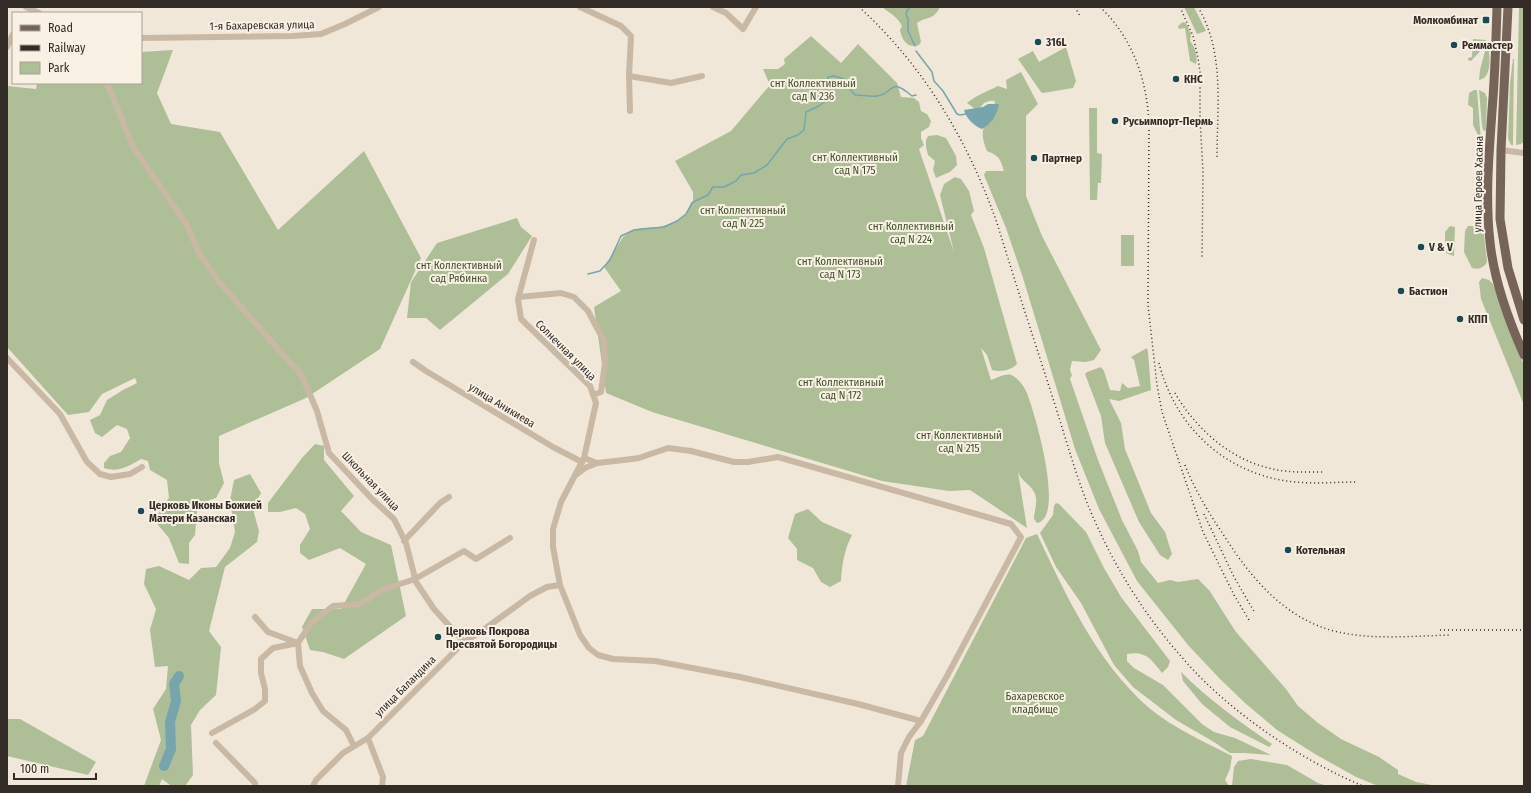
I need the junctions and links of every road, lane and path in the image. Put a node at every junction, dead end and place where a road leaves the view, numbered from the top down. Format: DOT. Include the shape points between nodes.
graph roads {
  1 [pos="378,7"];
  2 [pos="580,7"];
  3 [pos="713,7"];
  4 [pos="756,7"];
  5 [pos="1497,7"];
  6 [pos="1508,7"];
  7 [pos="26,9"];
  8 [pos="36,12"];
  9 [pos="12,36"];
  10 [pos="142,38"];
  11 [pos="7,47"];
  12 [pos="628,76"];
  13 [pos="702,76"];
  14 [pos="107,84"];
  15 [pos="630,111"];
  16 [pos="1501,150"];
  17 [pos="1524,153"];
  18 [pos="534,240"];
  19 [pos="519,297"];
  20 [pos="1524,320"];
  21 [pos="1524,355"];
  22 [pos="7,358"];
  23 [pos="413,362"];
  24 [pos="594,395"];
  25 [pos="583,460"];
  26 [pos="596,463"];
  27 [pos="142,467"];
  28 [pos="576,474"];
  29 [pos="449,497"];
  30 [pos="510,538"];
  31 [pos="404,541"];
  32 [pos="415,578"];
  33 [pos="560,585"];
  34 [pos="255,618"];
  35 [pos="464,642"];
  36 [pos="298,643"];
  37 [pos="921,721"];
  38 [pos="212,733"];
  39 [pos="368,738"];
  40 [pos="216,742"];
  41 [pos="354,746"];
  42 [pos="256,786"];
  43 [pos="313,786"];
  44 [pos="382,786"];
  45 [pos="898,786"];
  1 -- 10 [label="street, 1-я Бахаревская улица" via="321,34"];
  2 -- 12 [label="street" via="621,26 631,36"];
  3 -- 4 [label="street" via="726,13 743,29"];
  5 -- 21 [label="main road, улица Героев Хасана" via="1488,155 1490,242 1504,304"];
  6 -- 16 [label="main road, улица Героев Хасана"];
  7 -- 8 [label="street"];
  9 -- 11 [label="street"];
  12 -- 13 [label="street" via="671,83"];
  12 -- 15 [label="street"];
  14 -- 31 [label="street, Школьная улица" via="133,148 187,225 218,282 302,376 317,411 330,453 394,519"];
  16 -- 17 [label="street"];
  16 -- 20 [label="main road, улица Героев Хасана" via="1500,219 1503,242"];
  18 -- 19 [label="street, Солнечная улица"];
  19 -- 24 [label="street, Солнечная улица" via="521,319 590,386"];
  19 -- 24 [label="street" via="561,293 574,298 588,311 604,341 602,392"];
  22 -- 27 [label="street" via="60,414 87,462 100,474 111,477 130,474"];
  23 -- 25 [label="street, улица Аникиева" via="553,448"];
  24 -- 25 [label="street" via="596,403"];
  25 -- 26 [label="street, улица Аникиева"];
  25 -- 28 [label="street"];
  26 -- 28 [label="street"];
  26 -- 37 [label="street" via="638,458 668,448 734,462 778,457 1011,524 1021,537"];
  28 -- 33 [label="street" via="561,502 553,529 553,547"];
  29 -- 31 [label="street" via="440,503"];
  30 -- 32 [label="street" via="476,559 464,551"];
  31 -- 32 [label="street, Школьная улица"];
  32 -- 35 [label="street, Школьная улица" via="434,609"];
  32 -- 36 [label="street" via="382,590 360,604 334,606 311,623"];
  33 -- 35 [label="street, улица Баландина" via="547,587 530,596"];
  33 -- 37 [label="street" via="580,635 589,648 598,655 613,659 655,661 740,677"];
  34 -- 36 [label="street" via="268,632"];
  35 -- 39 [label="street, улица Баландина"];
  36 -- 38 [label="street" via="272,648 262,659 260,674 265,689 265,701"];
  36 -- 41 [label="street" via="300,666 312,693 323,711 346,730"];
  37 -- 45 [label="street" via="901,753"];
  39 -- 41 [label="street, улица Баландина"];
  39 -- 44 [label="street" via="383,778"];
  40 -- 42 [label="street"];
  41 -- 43 [label="street, улица Баландина" via="343,753"];
}
